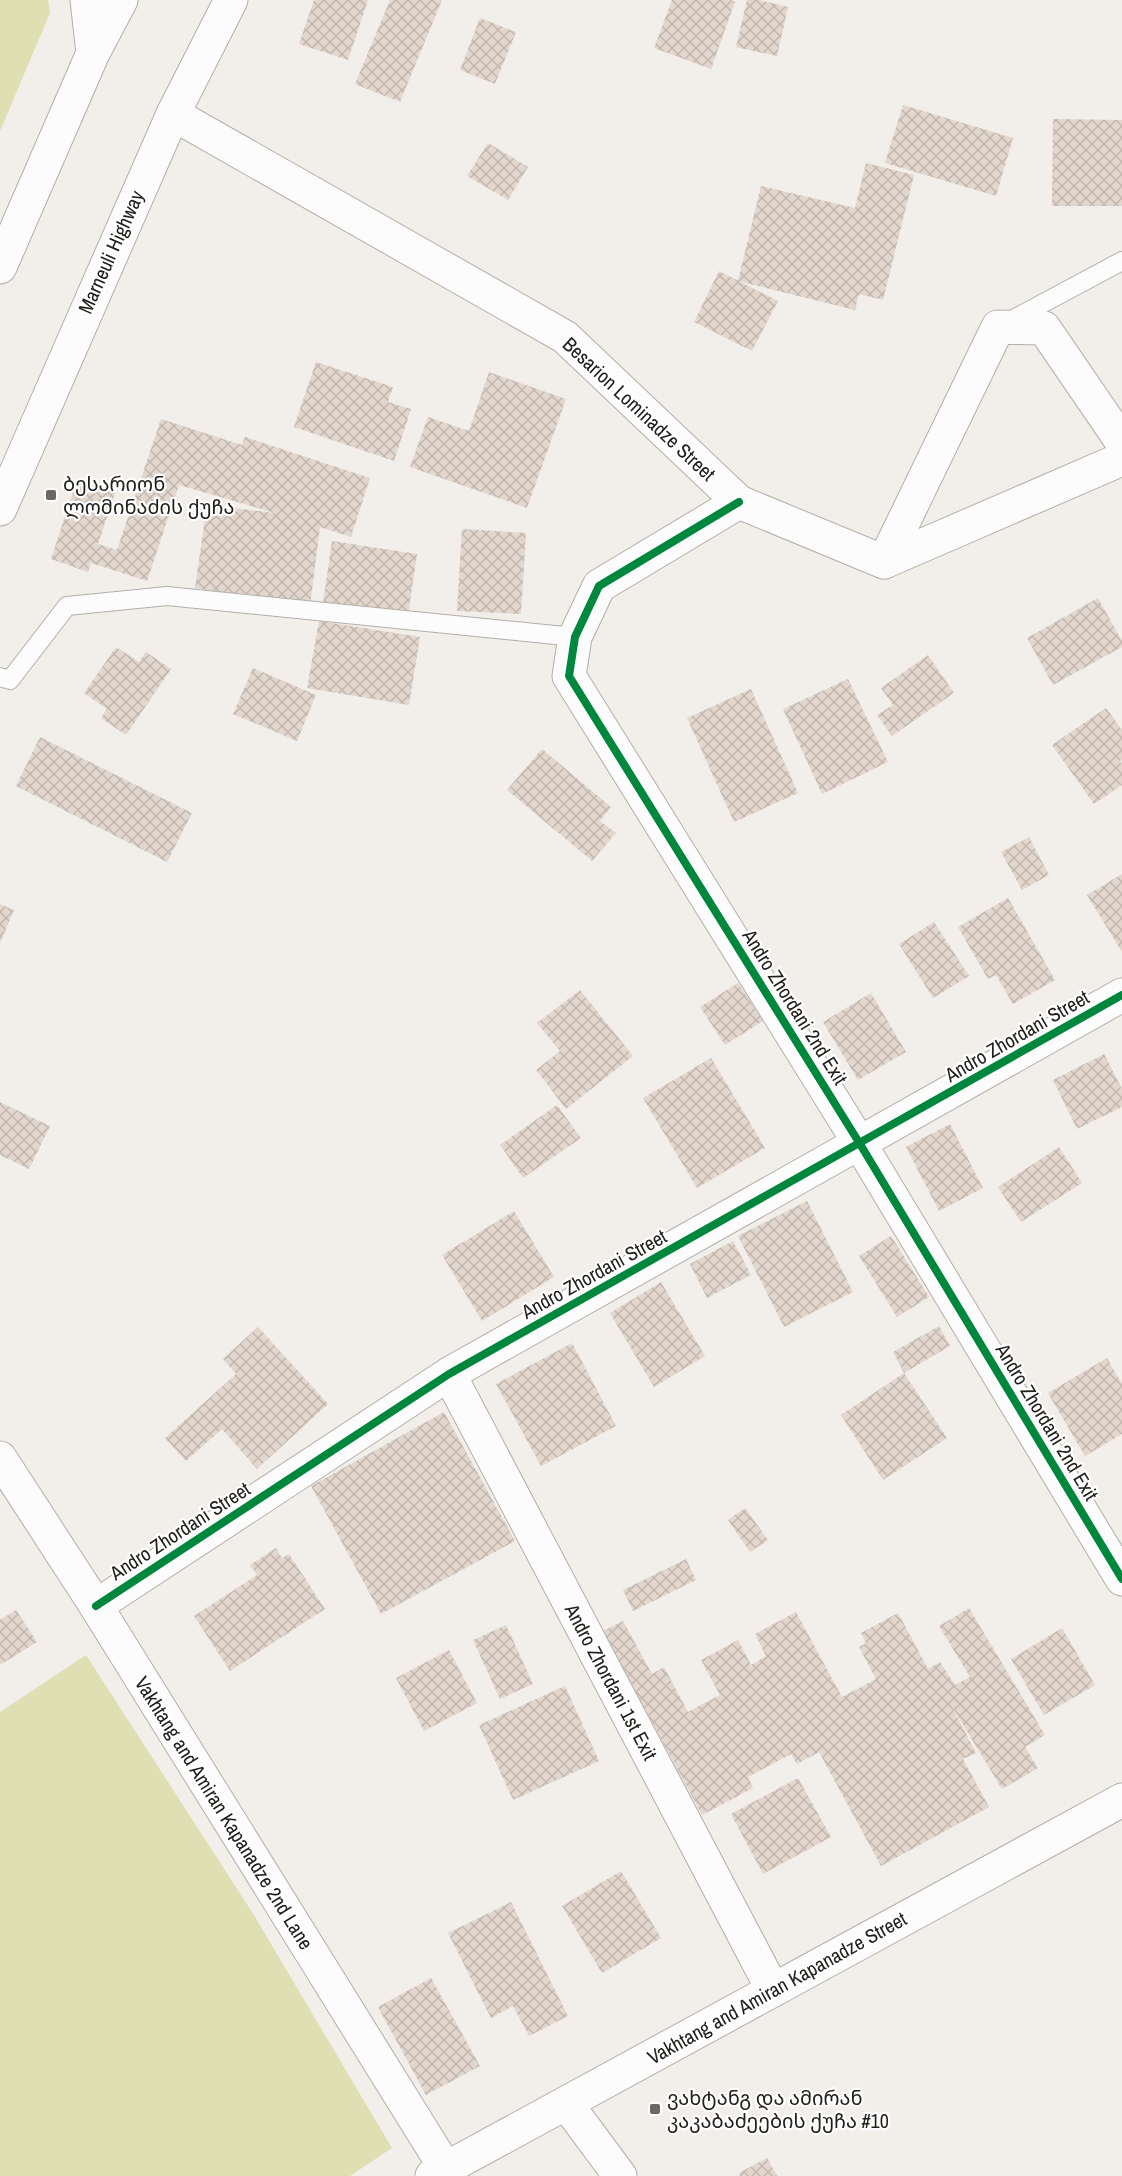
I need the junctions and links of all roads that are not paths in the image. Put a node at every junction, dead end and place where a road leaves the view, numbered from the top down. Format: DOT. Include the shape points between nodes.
graph roads {
  1 [pos="87,0"];
  2 [pos="121,0"];
  3 [pos="231,0"];
  4 [pos="93,53"];
  5 [pos="172,114"];
  6 [pos="1122,261"];
  7 [pos="0,267"];
  8 [pos="998,327"];
  9 [pos="1122,442"];
  10 [pos="1122,459"];
  11 [pos="739,502"];
  12 [pos="0,509"];
  13 [pos="884,562"];
  14 [pos="576,637"];
  15 [pos="0,676"];
  16 [pos="1122,995"];
  17 [pos="860,1144"];
  18 [pos="449,1374"];
  19 [pos="0,1458"];
  20 [pos="1122,1579"];
  21 [pos="96,1606"];
  22 [pos="1122,1800"];
  23 [pos="773,1990"];
  24 [pos="566,2103"];
  25 [pos="439,2172"];
  26 [pos="620,2176"];
  1 -- 4 [label="main road"];
  2 -- 4 [label="main road"];
  3 -- 5 [label="main road, Marneuli Highway"];
  4 -- 7 [label="main road"];
  5 -- 11 [label="main road, Besarion Lominadze Street" via="565,337"];
  5 -- 12 [label="main road, Marneuli Highway"];
  6 -- 8 [label="lane"];
  8 -- 9 [label="main road" via="1044,328"];
  8 -- 13 [label="main road"];
  10 -- 13 [label="main road"];
  11 -- 13 [label="main road, Besarion Lominadze Street"];
  11 -- 14 [label="main road, Andro Zhordani 2nd Exit" via="599,586"];
  14 -- 15 [label="lane" via="167,596 66,606 10,680"];
  14 -- 17 [label="main road, Andro Zhordani 2nd Exit" via="569,676"];
  16 -- 17 [label="main road, Andro Zhordani Street"];
  17 -- 18 [label="main road, Andro Zhordani Street"];
  17 -- 20 [label="main road, Andro Zhordani 2nd Exit"];
  18 -- 21 [label="main road, Andro Zhordani Street"];
  18 -- 23 [label="main road, Andro Zhordani 1st Exit"];
  19 -- 21 [label="main road, Vakhtang and Amiran Kapanadze 2nd Lane"];
  21 -- 25 [label="main road, Vakhtang and Amiran Kapanadze 2nd Lane"];
  22 -- 23 [label="main road, Vakhtang and Amiran Kapanadze Street"];
  23 -- 24 [label="main road, Vakhtang and Amiran Kapanadze Street"];
  24 -- 25 [label="main road, Vakhtang and Amiran Kapanadze Street"];
  24 -- 26 [label="main road"];
}
